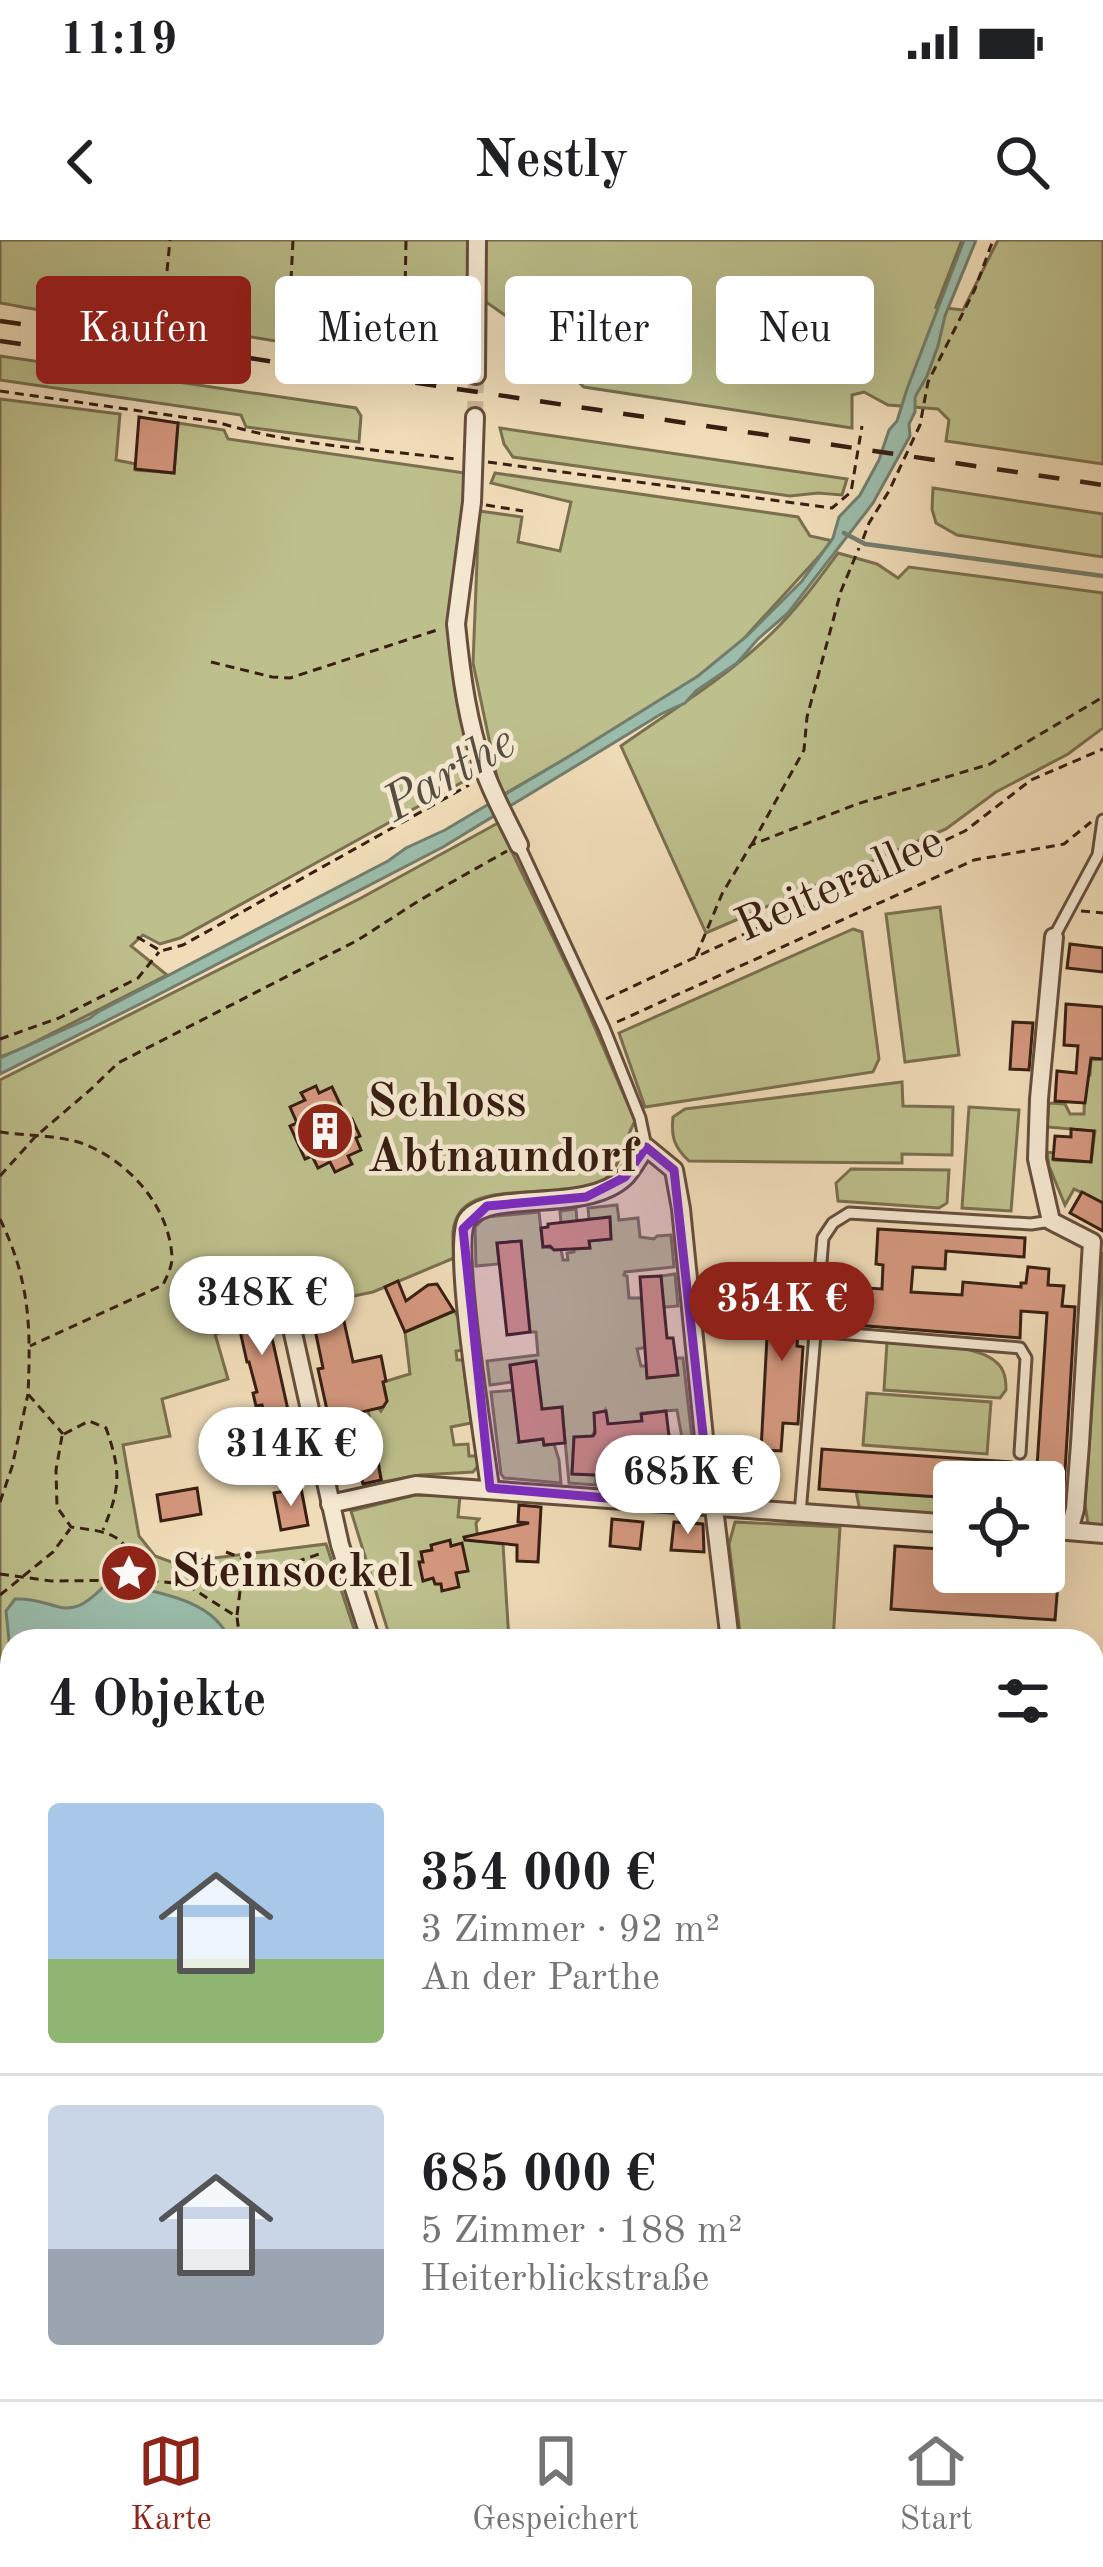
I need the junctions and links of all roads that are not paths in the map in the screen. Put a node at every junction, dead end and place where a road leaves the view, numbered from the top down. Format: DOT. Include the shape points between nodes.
graph roads {
  1 [pos="477,240"];
  2 [pos="477,276"];
  3 [pos="475,417"];
  4 [pos="1103,816"];
  5 [pos="519,844"];
  6 [pos="1054,937"];
  7 [pos="646,1147"];
  8 [pos="1051,1221"];
  9 [pos="1097,1243"];
  10 [pos="289,1315"];
  11 [pos="814,1331"];
  12 [pos="1020,1454"];
  13 [pos="490,1488"];
  14 [pos="330,1504"];
  15 [pos="712,1508"];
  16 [pos="800,1514"];
  17 [pos="933,1523"];
  18 [pos="1065,1531"];
  19 [pos="1069,1531"];
  20 [pos="1103,1534"];
  21 [pos="367,1629"];
  22 [pos="728,1629"];
  1 -- 2 [label="street"];
  3 -- 5 [label="street" via="456,624 469,718"];
  4 -- 6 [label="lane" via="1098,855"];
  5 -- 7 [label="lane" via="604,1028"];
  6 -- 8 [label="street" via="1037,1159"];
  7 -- 13 [label="street" via="625,1177 586,1197 487,1206 468,1219 463,1275"];
  7 -- 15 [label="street" via="674,1170"];
  8 -- 9 [label="street"];
  8 -- 11 [label="lane" via="849,1214 823,1238"];
  9 -- 19 [label="street"];
  10 -- 14 [label="street"];
  11 -- 12 [label="lane" via="1020,1348"];
  11 -- 16 [label="lane"];
  13 -- 14 [label="street" via="416,1484"];
  13 -- 15 [label="street"];
  14 -- 21 [label="street"];
  15 -- 16 [label="street"];
  15 -- 22 [label="street"];
  16 -- 17 [label="street"];
  18 -- 19 [label="street"];
  19 -- 20 [label="street"];
}
